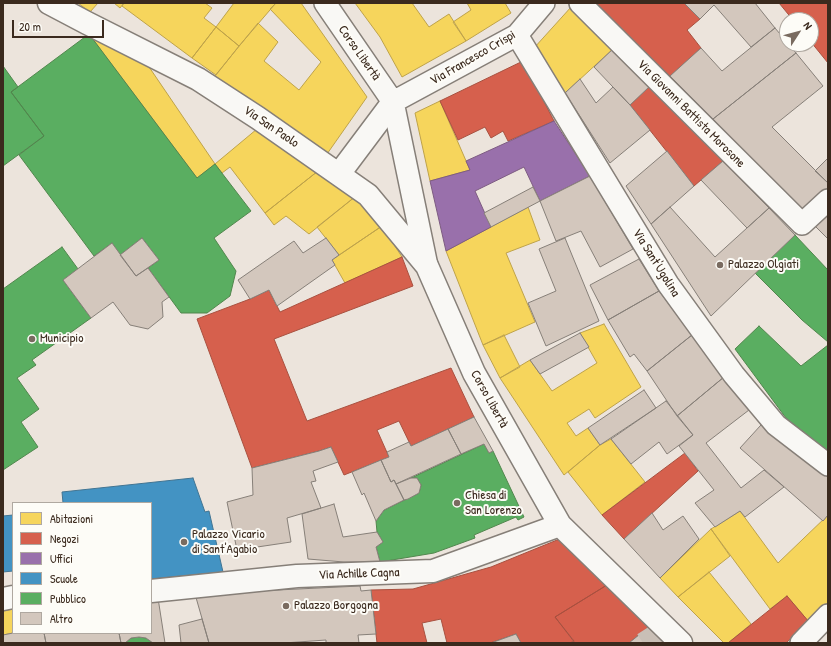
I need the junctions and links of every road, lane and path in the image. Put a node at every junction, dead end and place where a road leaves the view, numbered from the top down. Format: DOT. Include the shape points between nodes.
graph roads {
  1 [pos="50,3"];
  2 [pos="325,3"];
  3 [pos="544,3"];
  4 [pos="580,3"];
  5 [pos="517,35"];
  6 [pos="393,102"];
  7 [pos="339,174"];
  8 [pos="828,200"];
  9 [pos="427,266"];
  10 [pos="828,465"];
  11 [pos="560,525"];
  12 [pos="152,591"];
  13 [pos="828,615"];
  14 [pos="681,643"];
  15 [pos="801,643"];
  1 -- 7 [label="street, Via San Paolo" via="198,79"];
  2 -- 6 [label="street, Corso Libertà"];
  3 -- 5 [label="street, Via Francesco Crispi"];
  4 -- 8 [label="street, Via Giovanni Battista Morosone" via="802,224"];
  5 -- 6 [label="street, Via Francesco Crispi"];
  5 -- 10 [label="street, Via Sant'Ugolina" via="668,284 734,375 776,425"];
  6 -- 7 [label="street"];
  6 -- 9 [label="street, Corso Libertà"];
  7 -- 9 [label="street, Via San Paolo" via="368,195"];
  9 -- 11 [label="street, Corso Libertà" via="474,373"];
  11 -- 12 [label="street, Via Achille Cagna" via="433,571 297,576"];
  11 -- 14 [label="street, Corso Libertà" via="660,629"];
  13 -- 15 [label="street"];
}
